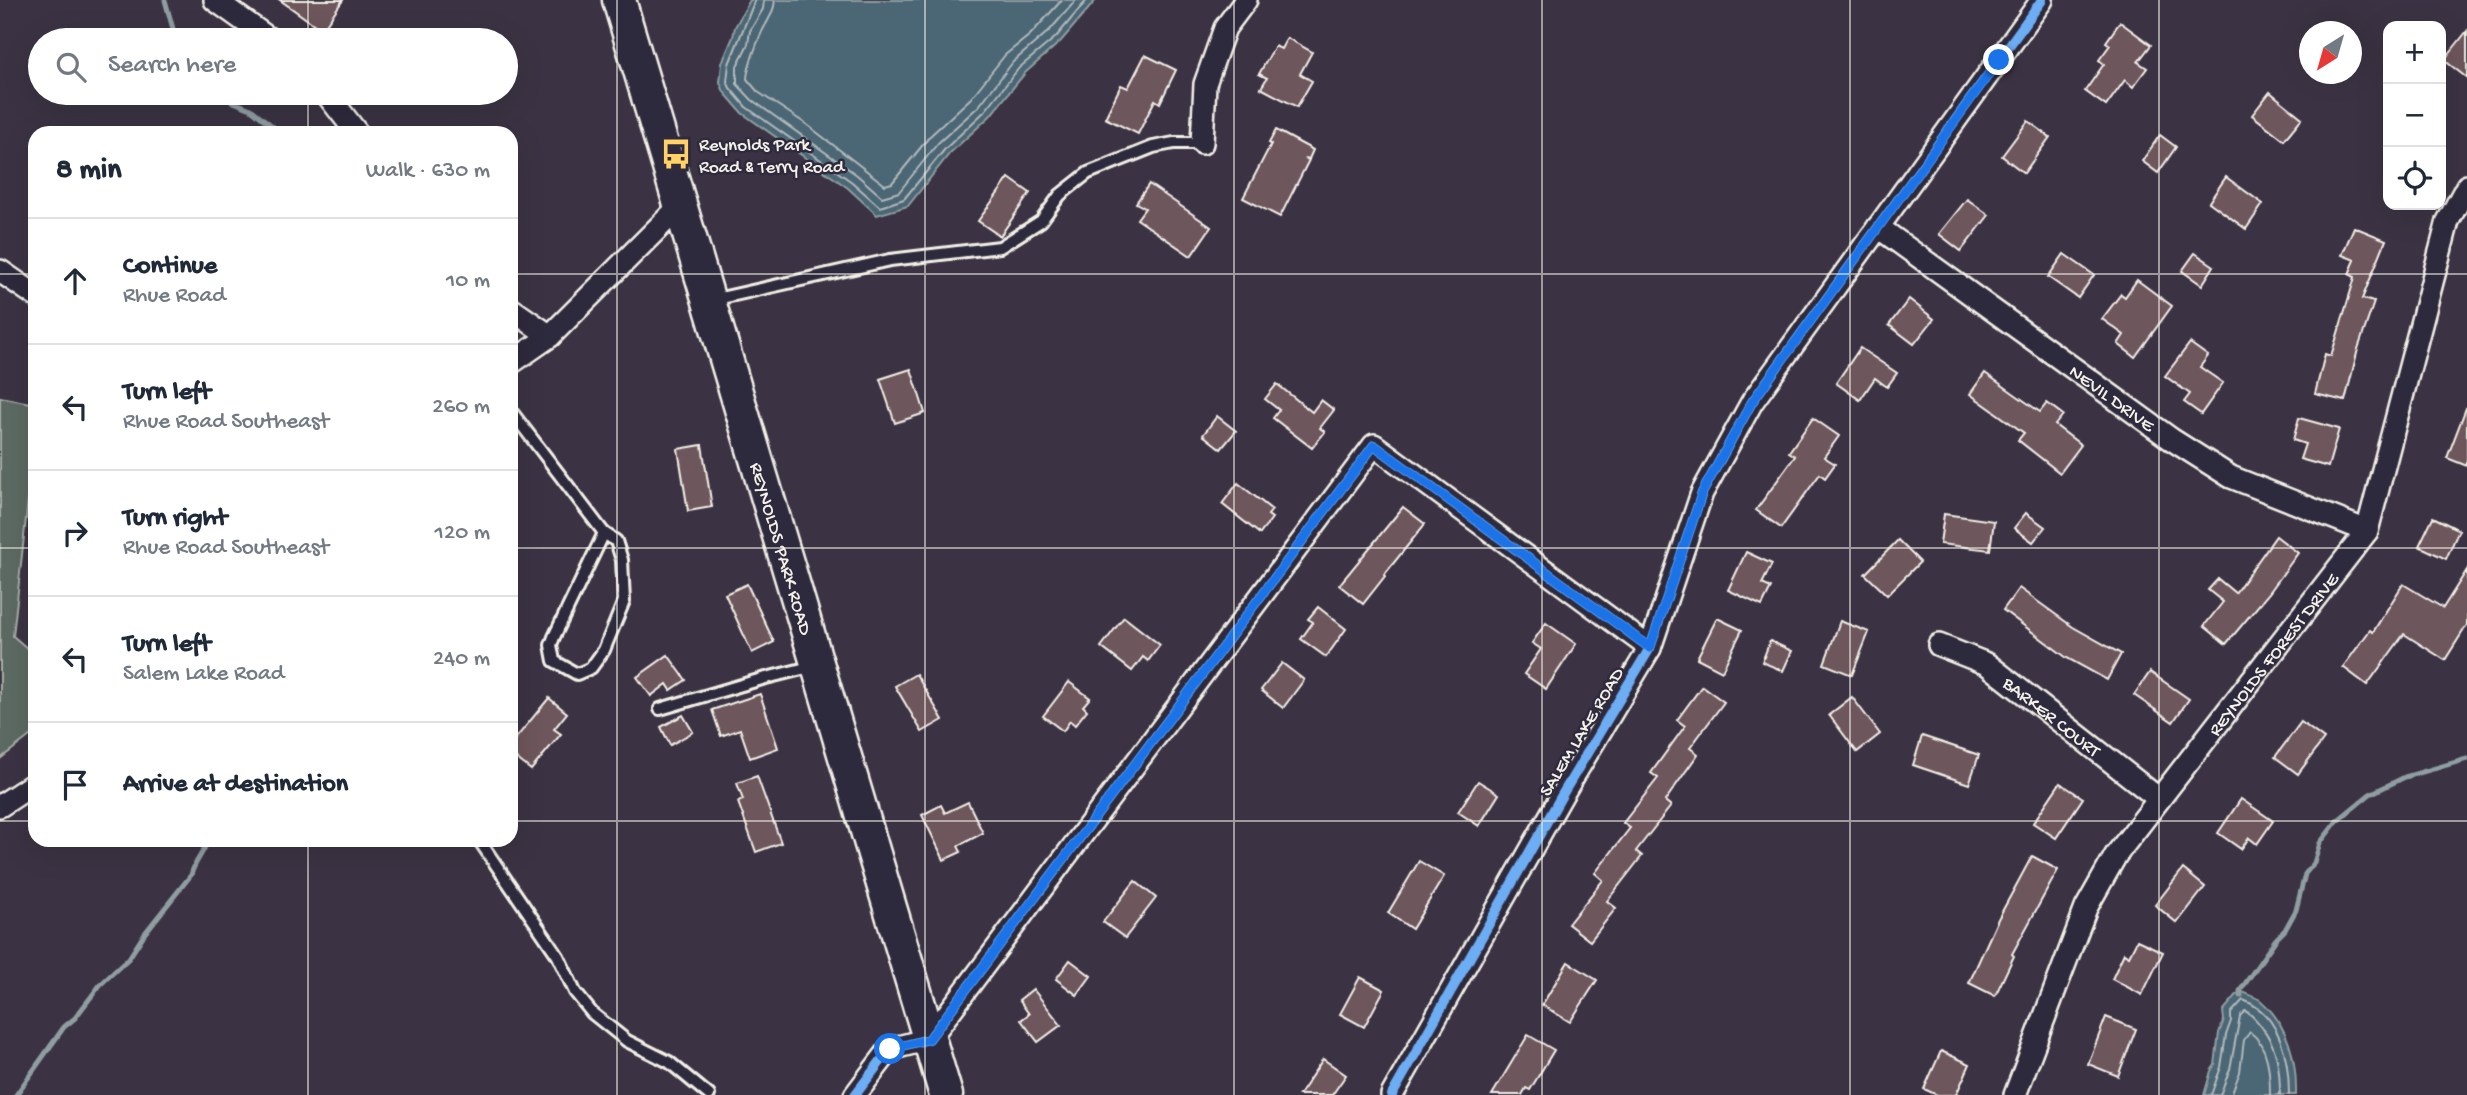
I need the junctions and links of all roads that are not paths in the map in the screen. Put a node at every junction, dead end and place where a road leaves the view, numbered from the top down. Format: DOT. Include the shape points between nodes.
graph roads {
  1 [pos="215,0"];
  2 [pos="619,0"];
  3 [pos="1246,0"];
  4 [pos="2042,0"];
  5 [pos="254,28"];
  6 [pos="335,105"];
  7 [pos="351,126"];
  8 [pos="1202,143"];
  9 [pos="2467,186"];
  10 [pos="680,206"];
  11 [pos="1878,227"];
  12 [pos="0,271"];
  13 [pos="28,290"];
  14 [pos="708,301"];
  15 [pos="518,314"];
  16 [pos="550,337"];
  17 [pos="518,358"];
  18 [pos="518,420"];
  19 [pos="2367,531"];
  20 [pos="604,533"];
  21 [pos="1939,645"];
  22 [pos="1650,648"];
  23 [pos="817,665"];
  24 [pos="660,709"];
  25 [pos="28,788"];
  26 [pos="2159,799"];
  27 [pos="0,806"];
  28 [pos="484,847"];
  29 [pos="929,1039"];
  30 [pos="709,1095"];
  31 [pos="855,1095"];
  32 [pos="946,1095"];
  33 [pos="1392,1095"];
  34 [pos="2015,1095"];
  1 -- 5 [label="street"];
  2 -- 10 [label="main road, REYNOLDS PARK ROAD"];
  3 -- 8 [label="street" via="1225,28 1205,84"];
  4 -- 11 [label="street, SALEM LAKE ROAD"];
  6 -- 7 [label="street"];
  8 -- 14 [label="lane" via="1153,147 1088,173 1060,195 1041,221 1000,247 890,260"];
  9 -- 19 [label="street, REYNOLDS FOREST DRIVE" via="2448,221"];
  10 -- 14 [label="main road, REYNOLDS PARK ROAD"];
  10 -- 16 [label="street"];
  11 -- 19 [label="street, NEVIL DRIVE" via="2171,439 2231,477"];
  11 -- 22 [label="street, SALEM LAKE ROAD" via="1752,402 1702,493"];
  12 -- 13 [label="street"];
  14 -- 23 [label="main road, REYNOLDS PARK ROAD"];
  15 -- 16 [label="street"];
  16 -- 17 [label="street"];
  18 -- 20 [label="lane"];
  19 -- 26 [label="street, REYNOLDS FOREST DRIVE"];
  20 -- 20 [label="lane" via="551,645 554,661 577,674 591,668 604,649 624,601 622,560 616,541"];
  21 -- 26 [label="street, BARKER COURT" via="1987,664"];
  22 -- 29 [label="street" via="1374,445"];
  22 -- 33 [label="street, SALEM LAKE ROAD"];
  23 -- 24 [label="lane"];
  23 -- 29 [label="main road, REYNOLDS PARK ROAD"];
  25 -- 27 [label="street"];
  26 -- 34 [label="street, REYNOLDS FOREST DRIVE" via="2116,855 2086,908"];
  28 -- 30 [label="lane" via="592,1013 627,1041 669,1062"];
  29 -- 31 [label="street" via="890,1049"];
  29 -- 32 [label="main road, REYNOLDS PARK ROAD"];
}
